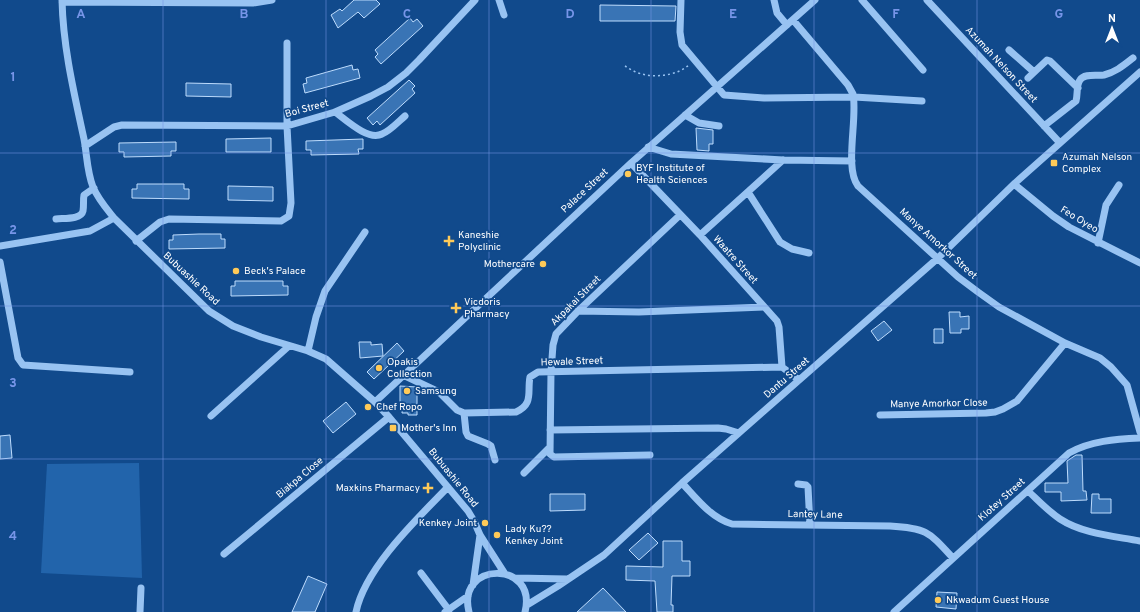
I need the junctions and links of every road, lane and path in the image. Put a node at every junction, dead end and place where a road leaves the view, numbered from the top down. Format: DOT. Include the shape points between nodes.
graph roads {
  1 [pos="272,0"];
  2 [pos="474,0"];
  3 [pos="499,0"];
  4 [pos="681,0"];
  5 [pos="774,0"];
  6 [pos="814,0"];
  7 [pos="862,0"];
  8 [pos="927,0"];
  9 [pos="62,1"];
  10 [pos="504,15"];
  11 [pos="790,23"];
  12 [pos="287,43"];
  13 [pos="1009,50"];
  14 [pos="1133,58"];
  15 [pos="696,60"];
  16 [pos="625,66"];
  17 [pos="923,70"];
  18 [pos="1034,72"];
  19 [pos="1140,72"];
  20 [pos="1028,78"];
  21 [pos="717,86"];
  22 [pos="1078,88"];
  23 [pos="854,97"];
  24 [pos="922,101"];
  25 [pos="335,112"];
  26 [pos="685,115"];
  27 [pos="405,116"];
  28 [pos="287,126"];
  29 [pos="719,126"];
  30 [pos="1044,126"];
  31 [pos="1060,143"];
  32 [pos="86,146"];
  33 [pos="648,147"];
  34 [pos="783,160"];
  35 [pos="852,160"];
  36 [pos="631,163"];
  37 [pos="1014,184"];
  38 [pos="1118,185"];
  39 [pos="94,188"];
  40 [pos="748,192"];
  41 [pos="680,215"];
  42 [pos="56,218"];
  43 [pos="114,218"];
  44 [pos="365,232"];
  45 [pos="700,235"];
  46 [pos="136,241"];
  47 [pos="1098,243"];
  48 [pos="0,246"];
  49 [pos="809,253"];
  50 [pos="938,258"];
  51 [pos="0,262"];
  52 [pos="1140,263"];
  53 [pos="764,307"];
  54 [pos="578,310"];
  55 [pos="1065,343"];
  56 [pos="289,346"];
  57 [pos="308,351"];
  58 [pos="782,367"];
  59 [pos="130,372"];
  60 [pos="551,372"];
  61 [pos="403,375"];
  62 [pos="800,380"];
  63 [pos="374,402"];
  64 [pos="464,413"];
  65 [pos="880,415"];
  66 [pos="211,416"];
  67 [pos="389,418"];
  68 [pos="550,430"];
  69 [pos="1140,432"];
  70 [pos="739,433"];
  71 [pos="1140,438"];
  72 [pos="550,450"];
  73 [pos="650,455"];
  74 [pos="495,460"];
  75 [pos="524,473"];
  76 [pos="682,483"];
  77 [pos="798,484"];
  78 [pos="448,487"];
  79 [pos="1028,491"];
  80 [pos="810,525"];
  81 [pos="480,535"];
  82 [pos="1140,541"];
  83 [pos="224,554"];
  84 [pos="953,558"];
  85 [pos="421,573"];
  86 [pos="505,574"];
  87 [pos="515,578"];
  88 [pos="567,579"];
  89 [pos="473,585"];
  90 [pos="141,588"];
  91 [pos="468,596"];
  92 [pos="526,608"];
  93 [pos="447,611"];
  94 [pos="140,612"];
  95 [pos="356,612"];
  96 [pos="469,612"];
  97 [pos="894,612"];
  1 -- 9 [label="street" via="253,3"];
  2 -- 25 [label="street, Boi Street" via="406,73 388,87"];
  3 -- 10 [label="street"];
  4 -- 15 [label="street" via="682,45"];
  5 -- 11 [label="street" via="776,13"];
  6 -- 11 [label="street, Palace Street"];
  7 -- 17 [label="street"];
  8 -- 30 [label="street, Azumah Nelson Street"];
  9 -- 32 [label="street, Bubuashie Road" via="66,54"];
  11 -- 21 [label="street, Palace Street"];
  11 -- 23 [label="street" via="848,85"];
  12 -- 28 [label="street"];
  13 -- 18 [label="street"];
  14 -- 22 [label="street" via="1112,72 1081,78"];
  15 -- 16 [label="path" via="682,70 652,76"];
  15 -- 21 [label="street"];
  18 -- 20 [label="street"];
  18 -- 22 [label="street" via="1046,60 1050,61"];
  19 -- 31 [label="street, Dantu Street"];
  21 -- 23 [label="street" via="724,95 764,98"];
  21 -- 26 [label="street, Palace Street"];
  22 -- 30 [label="street" via="1076,101"];
  23 -- 24 [label="street"];
  23 -- 35 [label="street, Manye Amorkor Street"];
  25 -- 27 [label="street" via="373,136 382,134"];
  25 -- 28 [label="street, Boi Street"];
  26 -- 29 [label="street" via="699,123"];
  26 -- 33 [label="street, Palace Street"];
  28 -- 32 [label="street, Boi Street" via="122,125 114,127"];
  28 -- 46 [label="street" via="291,203 289,216 281,221 169,219 160,222"];
  30 -- 31 [label="street, Azumah Nelson Street"];
  31 -- 37 [label="street, Dantu Street"];
  32 -- 39 [label="street, Bubuashie Road"];
  33 -- 34 [label="street" via="671,154"];
  33 -- 36 [label="street, Palace Street"];
  34 -- 35 [label="street"];
  34 -- 40 [label="street"];
  35 -- 50 [label="street, Manye Amorkor Street" via="854,179 858,186"];
  36 -- 41 [label="street, Waatre Street"];
  36 -- 61 [label="street, Palace Street"];
  37 -- 47 [label="street, Feo Oyeo" via="1061,222"];
  37 -- 50 [label="street, Dantu Street"];
  38 -- 47 [label="street" via="1106,205"];
  39 -- 42 [label="street" via="84,195 81,214 77,217"];
  39 -- 43 [label="street, Bubuashie Road" via="100,201"];
  40 -- 45 [label="street"];
  40 -- 49 [label="street" via="780,242 792,249"];
  41 -- 45 [label="street, Waatre Street"];
  41 -- 54 [label="street, Akpakai Street"];
  43 -- 46 [label="street, Bubuashie Road"];
  43 -- 48 [label="street" via="90,231"];
  44 -- 57 [label="street" via="325,291"];
  45 -- 53 [label="street, Waatre Street"];
  46 -- 56 [label="street, Bubuashie Road" via="209,311 233,326"];
  47 -- 52 [label="street, Feo Oyeo"];
  50 -- 55 [label="street, Manye Amorkor Street" via="958,277 999,307"];
  50 -- 62 [label="street, Dantu Street"];
  51 -- 59 [label="street" via="18,358 23,365"];
  53 -- 54 [label="street" via="639,312"];
  53 -- 58 [label="street, Waatre Street" via="779,325"];
  54 -- 60 [label="street, Akpakai Street" via="556,334"];
  55 -- 65 [label="street, Manye Amorkor Close" via="1017,401 1003,409 980,413"];
  55 -- 69 [label="street, Manye Amorkor Street" via="1100,358 1123,380 1127,385"];
  56 -- 57 [label="street, Bubuashie Road"];
  56 -- 66 [label="street"];
  57 -- 63 [label="street, Bubuashie Road" via="326,359"];
  58 -- 60 [label="street, Hewale Street"];
  58 -- 62 [label="street"];
  60 -- 64 [label="street, Hewale Street" via="538,372 530,377 528,402 516,412"];
  60 -- 68 [label="street, Akpakai Street"];
  61 -- 63 [label="street, Palace Street"];
  61 -- 64 [label="street" via="439,392 457,410"];
  62 -- 70 [label="street, Dantu Street"];
  63 -- 67 [label="street, Bubuashie Road"];
  64 -- 74 [label="street" via="468,436 488,444"];
  67 -- 78 [label="street, Bubuashie Road"];
  67 -- 83 [label="street, Biakpa Close"];
  68 -- 70 [label="street" via="718,428"];
  68 -- 72 [label="street, Akpakai Street"];
  70 -- 76 [label="street, Dantu Street"];
  71 -- 79 [label="street, Klotey Street" via="1116,439 1073,451"];
  72 -- 73 [label="street" via="554,456"];
  72 -- 75 [label="street"];
  76 -- 80 [label="street, Lantey Lane" via="724,522"];
  76 -- 88 [label="street, Dantu Street" via="604,555"];
  77 -- 80 [label="street" via="808,487"];
  78 -- 81 [label="street, Bubuashie Road" via="468,511"];
  78 -- 95 [label="street" via="406,530 377,568 365,586"];
  79 -- 82 [label="street" via="1051,512 1071,525 1083,530"];
  79 -- 84 [label="street, Klotey Street"];
  80 -- 84 [label="street, Lantey Lane" via="913,528 932,536"];
  81 -- 86 [label="street, Bubuashie Road"];
  81 -- 89 [label="street"];
  84 -- 97 [label="street, Klotey Street"];
  85 -- 93 [label="street"];
  86 -- 87 [label="street"];
  86 -- 89 [label="street" via="487,574"];
  87 -- 88 [label="street"];
  87 -- 92 [label="street" via="526,595"];
  88 -- 92 [label="street, Dantu Street"];
  89 -- 91 [label="street"];
  90 -- 94 [label="street"];
  91 -- 93 [label="street"];
  91 -- 96 [label="street"];
}
